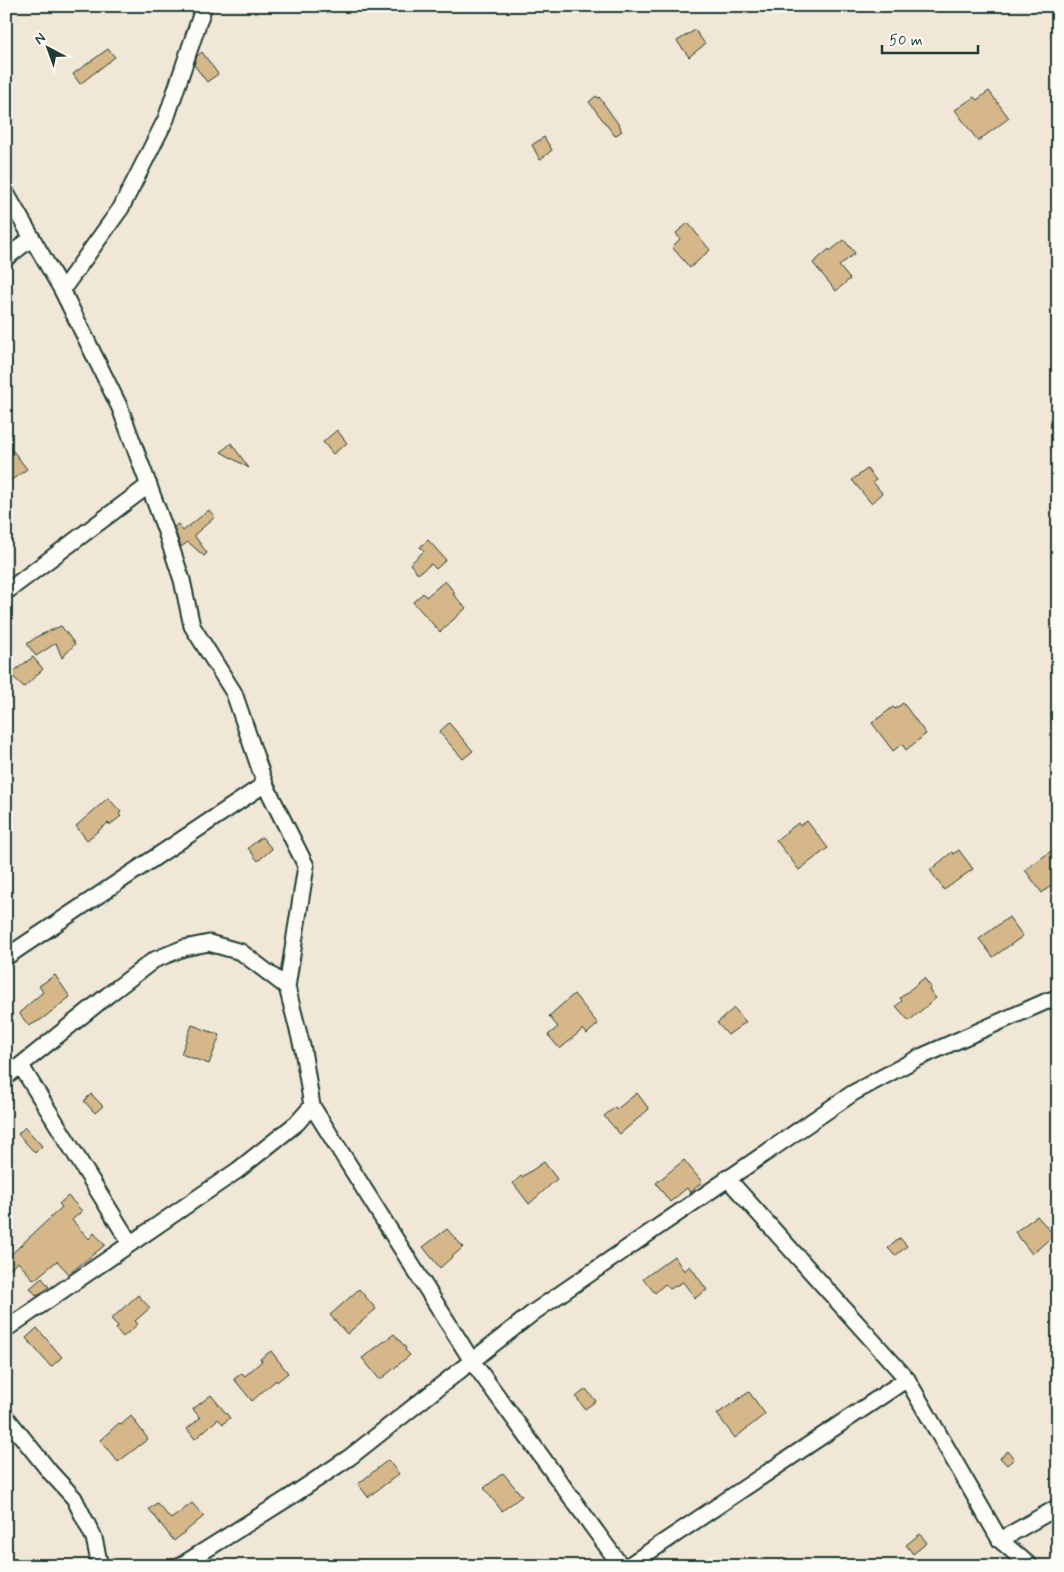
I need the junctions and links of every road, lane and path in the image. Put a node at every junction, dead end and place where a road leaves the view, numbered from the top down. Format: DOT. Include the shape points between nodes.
graph roads {
  1 [pos="204,6"];
  2 [pos="6,193"];
  3 [pos="32,238"];
  4 [pos="6,258"];
  5 [pos="62,290"];
  6 [pos="149,485"];
  7 [pos="6,592"];
  8 [pos="264,784"];
  9 [pos="6,956"];
  10 [pos="286,987"];
  11 [pos="1058,998"];
  12 [pos="21,1066"];
  13 [pos="6,1077"];
  14 [pos="312,1106"];
  15 [pos="727,1178"];
  16 [pos="130,1243"];
  17 [pos="6,1329"];
  18 [pos="472,1361"];
  19 [pos="907,1379"];
  20 [pos="6,1417"];
  21 [pos="1058,1507"];
  22 [pos="1000,1540"];
  23 [pos="181,1565"];
  24 [pos="100,1566"];
  25 [pos="621,1566"];
  26 [pos="628,1566"];
  27 [pos="1030,1566"];
  1 -- 5 [label="street" via="166,119 121,208"];
  2 -- 3 [label="street"];
  3 -- 4 [label="street"];
  3 -- 5 [label="street"];
  5 -- 6 [label="street" via="120,408"];
  6 -- 7 [label="street"];
  6 -- 8 [label="street" via="182,580 192,626 234,693"];
  8 -- 9 [label="street"];
  8 -- 10 [label="street" via="306,866"];
  10 -- 12 [label="street" via="241,952 209,943 184,948 154,960"];
  10 -- 14 [label="street" via="303,1050"];
  11 -- 15 [label="street" via="918,1058 853,1092"];
  12 -- 13 [label="street"];
  12 -- 16 [label="street"];
  14 -- 16 [label="street" via="297,1123 238,1170"];
  14 -- 18 [label="street"];
  15 -- 18 [label="street" via="534,1312"];
  15 -- 19 [label="street"];
  16 -- 17 [label="street"];
  18 -- 23 [label="street" via="350,1457"];
  18 -- 25 [label="street"];
  19 -- 22 [label="street"];
  19 -- 26 [label="street"];
  20 -- 24 [label="street" via="74,1498 94,1538"];
  21 -- 22 [label="street"];
  22 -- 27 [label="street"];
}
